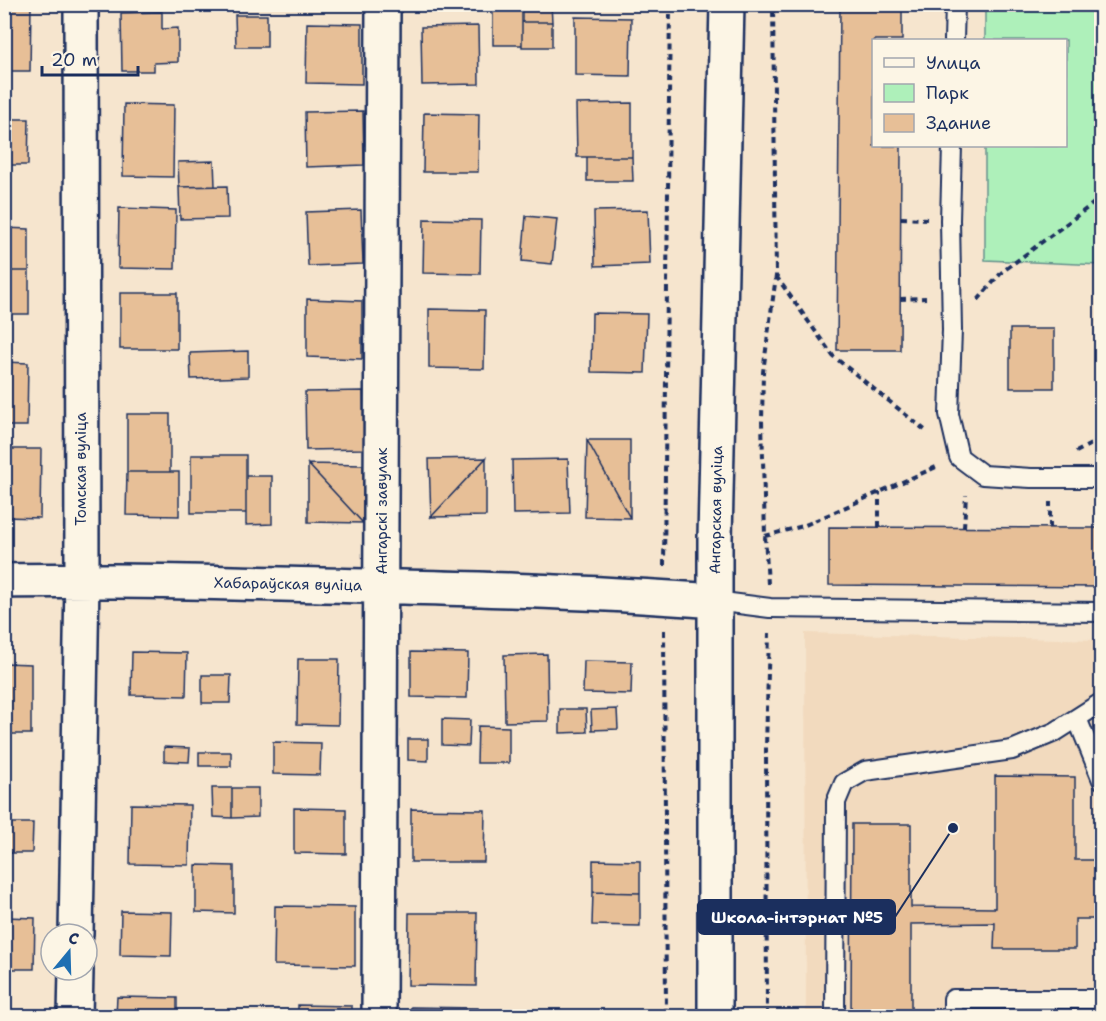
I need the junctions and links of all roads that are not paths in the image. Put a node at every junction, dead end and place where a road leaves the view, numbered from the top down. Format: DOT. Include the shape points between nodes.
graph roads {
  1 [pos="81,4"];
  2 [pos="383,4"];
  3 [pos="727,4"];
  4 [pos="955,4"];
  5 [pos="954,39"];
  6 [pos="952,147"];
  7 [pos="1101,478"];
  8 [pos="81,580"];
  9 [pos="4,581"];
  10 [pos="382,587"];
  11 [pos="715,601"];
  12 [pos="1101,612"];
  13 [pos="1101,702"];
  14 [pos="1077,718"];
  15 [pos="1101,780"];
  16 [pos="76,922"];
  17 [pos="76,982"];
  18 [pos="1101,999"];
  19 [pos="75,1017"];
  20 [pos="379,1017"];
  21 [pos="715,1017"];
  22 [pos="835,1017"];
  23 [pos="953,1017"];
  1 -- 8 [label="street, Томская вуліца"];
  2 -- 10 [label="street, Ангарскі завулак"];
  3 -- 11 [label="street, Ангарская вуліца"];
  4 -- 5 [label="lane"];
  6 -- 7 [label="lane" via="949,414 959,457 983,475"];
  8 -- 9 [label="street, Хабараўская вуліца"];
  8 -- 10 [label="street, Хабараўская вуліца"];
  8 -- 16 [label="street, Томская вуліца"];
  10 -- 11 [label="street, Хабараўская вуліца"];
  10 -- 20 [label="street, Ангарскі завулак"];
  11 -- 12 [label="lane" via="770,608"];
  11 -- 21 [label="street, Ангарская вуліца"];
  13 -- 14 [label="lane"];
  14 -- 15 [label="lane"];
  14 -- 22 [label="lane" via="1012,750 866,771 844,783 836,802"];
  17 -- 19 [label="street"];
  18 -- 23 [label="lane" via="953,999"];
}
